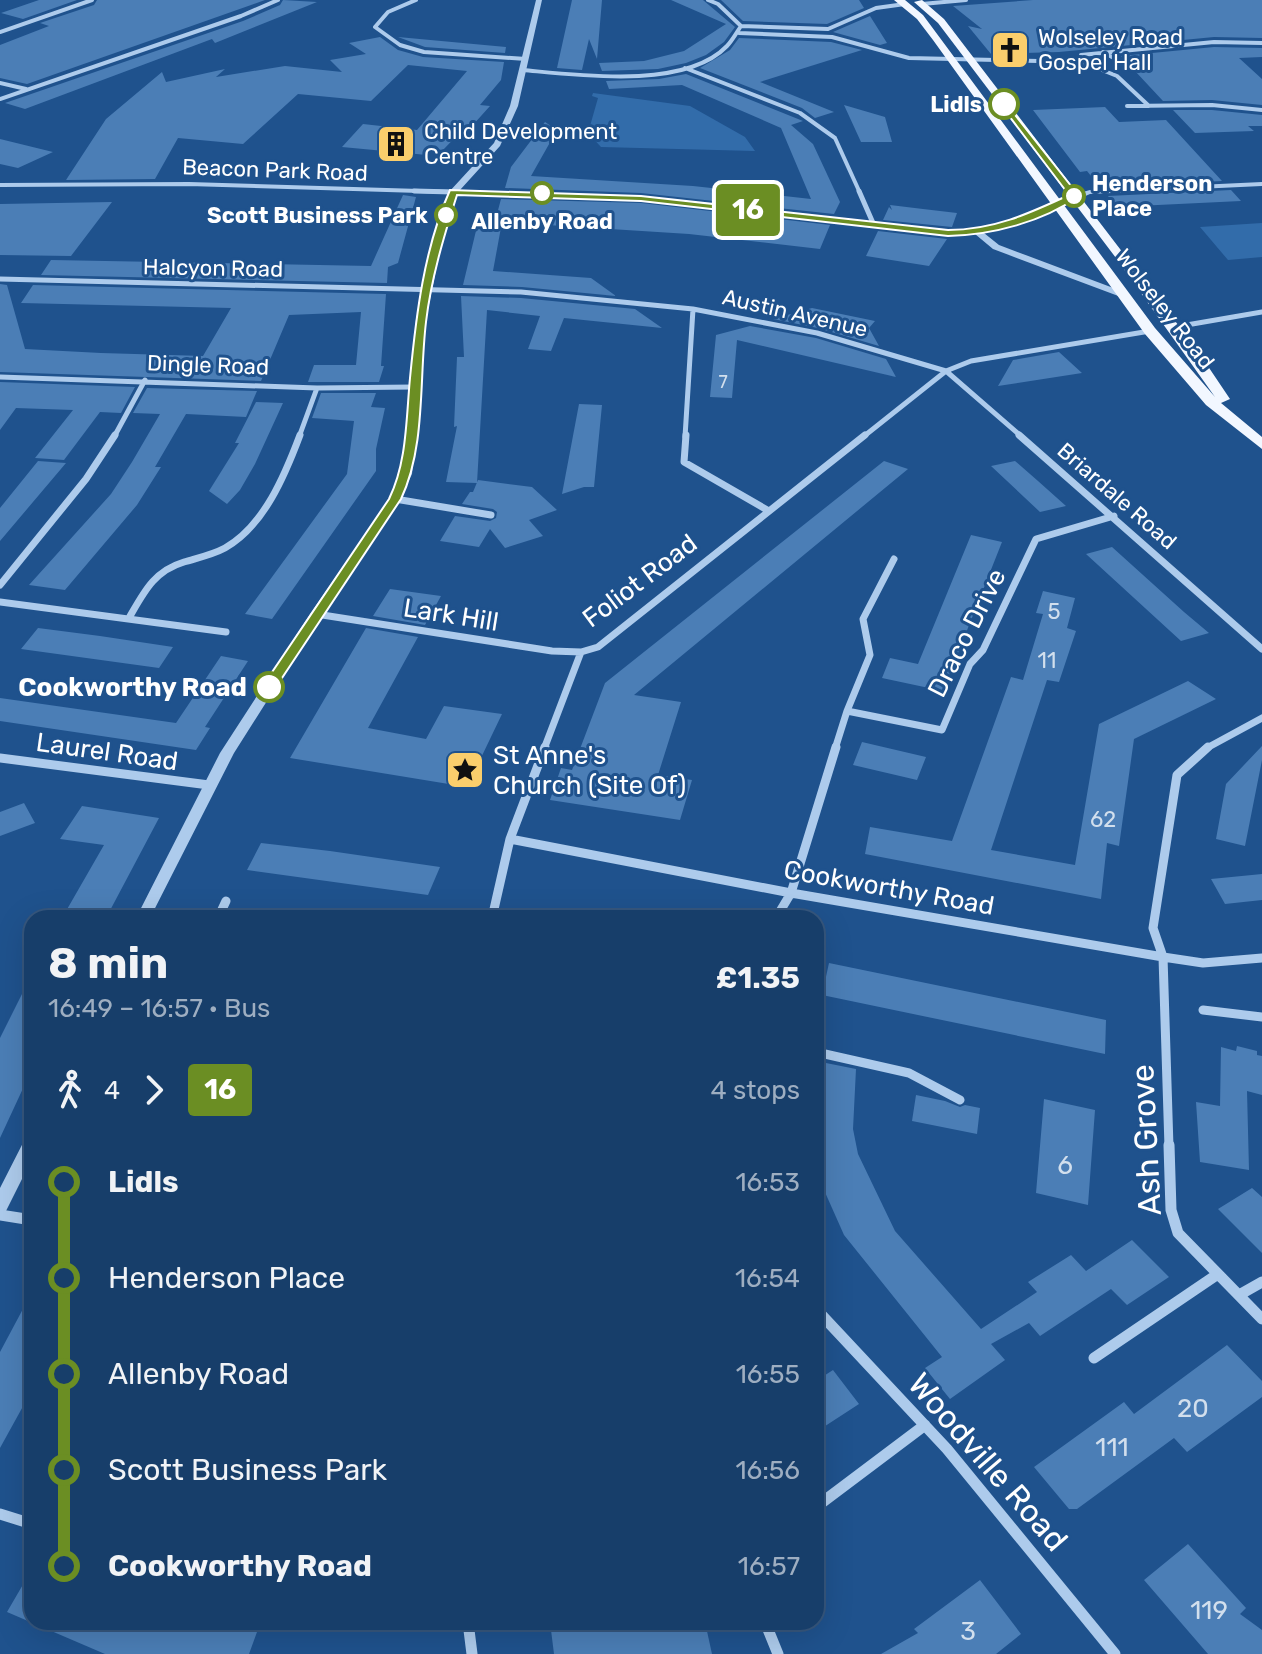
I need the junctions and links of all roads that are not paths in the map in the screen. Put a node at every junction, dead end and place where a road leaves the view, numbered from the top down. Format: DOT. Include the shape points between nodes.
graph roads {
  1 [pos="92,0"];
  2 [pos="278,0"];
  3 [pos="416,0"];
  4 [pos="539,0"];
  5 [pos="708,0"];
  6 [pos="966,0"];
  7 [pos="902,2"];
  8 [pos="919,2"];
  9 [pos="741,26"];
  10 [pos="828,29"];
  11 [pos="0,32"];
  12 [pos="739,33"];
  13 [pos="832,37"];
  14 [pos="1262,43"];
  15 [pos="1103,52"];
  16 [pos="1081,55"];
  17 [pos="526,59"];
  18 [pos="950,61"];
  19 [pos="972,61"];
  20 [pos="1121,62"];
  21 [pos="685,68"];
  22 [pos="523,70"];
  23 [pos="0,83"];
  24 [pos="27,90"];
  25 [pos="1207,98"];
  26 [pos="0,99"];
  27 [pos="1212,105"];
  28 [pos="1127,106"];
  29 [pos="1149,106"];
  30 [pos="1262,110"];
  31 [pos="1262,184"];
  32 [pos="0,185"];
  33 [pos="453,192"];
  34 [pos="1074,196"];
  35 [pos="1058,203"];
  36 [pos="873,223"];
  37 [pos="978,233"];
  38 [pos="0,279"];
  39 [pos="426,289"];
  40 [pos="1121,294"];
  41 [pos="693,309"];
  42 [pos="1262,312"];
  43 [pos="1175,327"];
  44 [pos="1150,331"];
  45 [pos="946,371"];
  46 [pos="0,377"];
  47 [pos="145,380"];
  48 [pos="413,387"];
  49 [pos="317,388"];
  50 [pos="1262,434"];
  51 [pos="1262,445"];
  52 [pos="395,499"];
  53 [pos="769,511"];
  54 [pos="491,515"];
  55 [pos="1114,516"];
  56 [pos="894,559"];
  57 [pos="0,585"];
  58 [pos="0,602"];
  59 [pos="316,614"];
  60 [pos="129,618"];
  61 [pos="226,632"];
  62 [pos="1262,649"];
  63 [pos="581,652"];
  64 [pos="847,711"];
  65 [pos="1262,718"];
  66 [pos="0,758"];
  67 [pos="209,785"];
  68 [pos="510,839"];
  69 [pos="791,893"];
  70 [pos="226,901"];
  71 [pos="147,910"];
  72 [pos="222,910"];
  73 [pos="494,910"];
  74 [pos="781,910"];
  75 [pos="1163,957"];
  76 [pos="1262,958"];
  77 [pos="1203,1010"];
  78 [pos="1262,1017"];
  79 [pos="824,1054"];
  80 [pos="960,1100"];
  81 [pos="24,1158"];
  82 [pos="0,1206"];
  83 [pos="0,1215"];
  84 [pos="24,1219"];
  85 [pos="1218,1274"];
  86 [pos="1262,1282"];
  87 [pos="1239,1295"];
  88 [pos="824,1318"];
  89 [pos="1262,1319"];
  90 [pos="1094,1358"];
  91 [pos="925,1425"];
  92 [pos="824,1501"];
  93 [pos="0,1514"];
  94 [pos="24,1522"];
  95 [pos="469,1630"];
  96 [pos="768,1630"];
  97 [pos="472,1654"];
  98 [pos="778,1654"];
  99 [pos="1115,1654"];
  1 -- 11 [label="street"];
  2 -- 24 [label="street"];
  3 -- 17 [label="street" via="388,12 375,27 400,45 424,52"];
  4 -- 17 [label="street"];
  5 -- 9 [label="street"];
  6 -- 8 [label="street"];
  7 -- 10 [label="street"];
  7 -- 18 [label="main road, Wolseley Road" via="920,17"];
  8 -- 19 [label="main road, Wolseley Road"];
  9 -- 10 [label="street"];
  9 -- 12 [label="street"];
  10 -- 13 [label="street"];
  12 -- 13 [label="street"];
  12 -- 21 [label="street" via="725,52"];
  13 -- 18 [label="street" via="909,58"];
  14 -- 15 [label="street"];
  15 -- 16 [label="street"];
  15 -- 20 [label="street"];
  17 -- 22 [label="street"];
  18 -- 19 [label="street"];
  18 -- 35 [label="main road, Wolseley Road"];
  19 -- 29 [label="street" via="1082,62 1117,76"];
  19 -- 34 [label="main road, Wolseley Road"];
  21 -- 22 [label="street" via="606,75"];
  21 -- 36 [label="street" via="800,113 835,138"];
  22 -- 33 [label="street" via="497,144"];
  23 -- 24 [label="street"];
  24 -- 26 [label="street"];
  25 -- 27 [label="street"];
  27 -- 29 [label="street"];
  27 -- 30 [label="street"];
  28 -- 29 [label="street"];
  31 -- 34 [label="street"];
  32 -- 33 [label="street, Beacon Park Road"];
  33 -- 36 [label="street, Beacon Park Road" via="641,198"];
  33 -- 39 [label="street"];
  34 -- 35 [label="street"];
  34 -- 43 [label="main road, Wolseley Road"];
  35 -- 37 [label="street, Beacon Park Road" via="1019,222"];
  35 -- 40 [label="main road, Wolseley Road"];
  36 -- 37 [label="street, Beacon Park Road"];
  37 -- 40 [label="street, Beacon Park Road" via="996,247"];
  38 -- 39 [label="street, Halcyon Road"];
  39 -- 41 [label="street, Austin Avenue" via="529,292"];
  39 -- 48 [label="street"];
  40 -- 44 [label="main road, Wolseley Road"];
  41 -- 45 [label="street, Austin Avenue" via="817,333"];
  41 -- 53 [label="street" via="684,462"];
  42 -- 43 [label="street"];
  43 -- 50 [label="main road, Wolseley Road" via="1223,400"];
  44 -- 45 [label="street" via="971,361"];
  44 -- 51 [label="main road, Wolseley Road" via="1211,402"];
  45 -- 53 [label="street, Foliot Road"];
  45 -- 55 [label="street, Briardale Road"];
  46 -- 47 [label="street, Dingle Road"];
  47 -- 49 [label="street, Dingle Road"];
  47 -- 57 [label="street" via="108,448"];
  48 -- 49 [label="street, Dingle Road"];
  48 -- 52 [label="street" via="407,474"];
  49 -- 60 [label="street" via="283,480 258,514 221,550 154,577"];
  52 -- 54 [label="street"];
  52 -- 59 [label="street"];
  53 -- 63 [label="street, Foliot Road" via="598,647"];
  55 -- 62 [label="street, Briardale Road"];
  55 -- 64 [label="street, Draco Drive" via="1036,539 983,650 970,664 942,730"];
  56 -- 64 [label="street" via="863,619 870,655"];
  58 -- 60 [label="street"];
  59 -- 63 [label="street, Lark Hill"];
  59 -- 67 [label="street"];
  60 -- 61 [label="street"];
  63 -- 68 [label="street, Foliot Road"];
  64 -- 69 [label="street"];
  65 -- 75 [label="street" via="1210,746 1177,775 1153,928"];
  66 -- 67 [label="street, Laurel Road"];
  67 -- 71 [label="street"];
  68 -- 69 [label="street, Cookworthy Road"];
  68 -- 73 [label="street, Foliot Road"];
  69 -- 74 [label="street"];
  69 -- 75 [label="street, Cookworthy Road"];
  70 -- 72 [label="street"];
  75 -- 76 [label="street, Cookworthy Road" via="1203,963"];
  75 -- 85 [label="street, Ash Grove" via="1171,1210 1178,1233"];
  77 -- 78 [label="street"];
  79 -- 80 [label="street" via="907,1071"];
  81 -- 82 [label="street"];
  83 -- 84 [label="street"];
  85 -- 87 [label="street, Ash Grove"];
  85 -- 90 [label="street"];
  86 -- 87 [label="street"];
  87 -- 89 [label="street, Ash Grove"];
  88 -- 91 [label="street, Woodville Road"];
  91 -- 92 [label="street"];
  91 -- 99 [label="street, Woodville Road"];
  93 -- 94 [label="street"];
  95 -- 97 [label="street"];
  96 -- 98 [label="street"];
}
